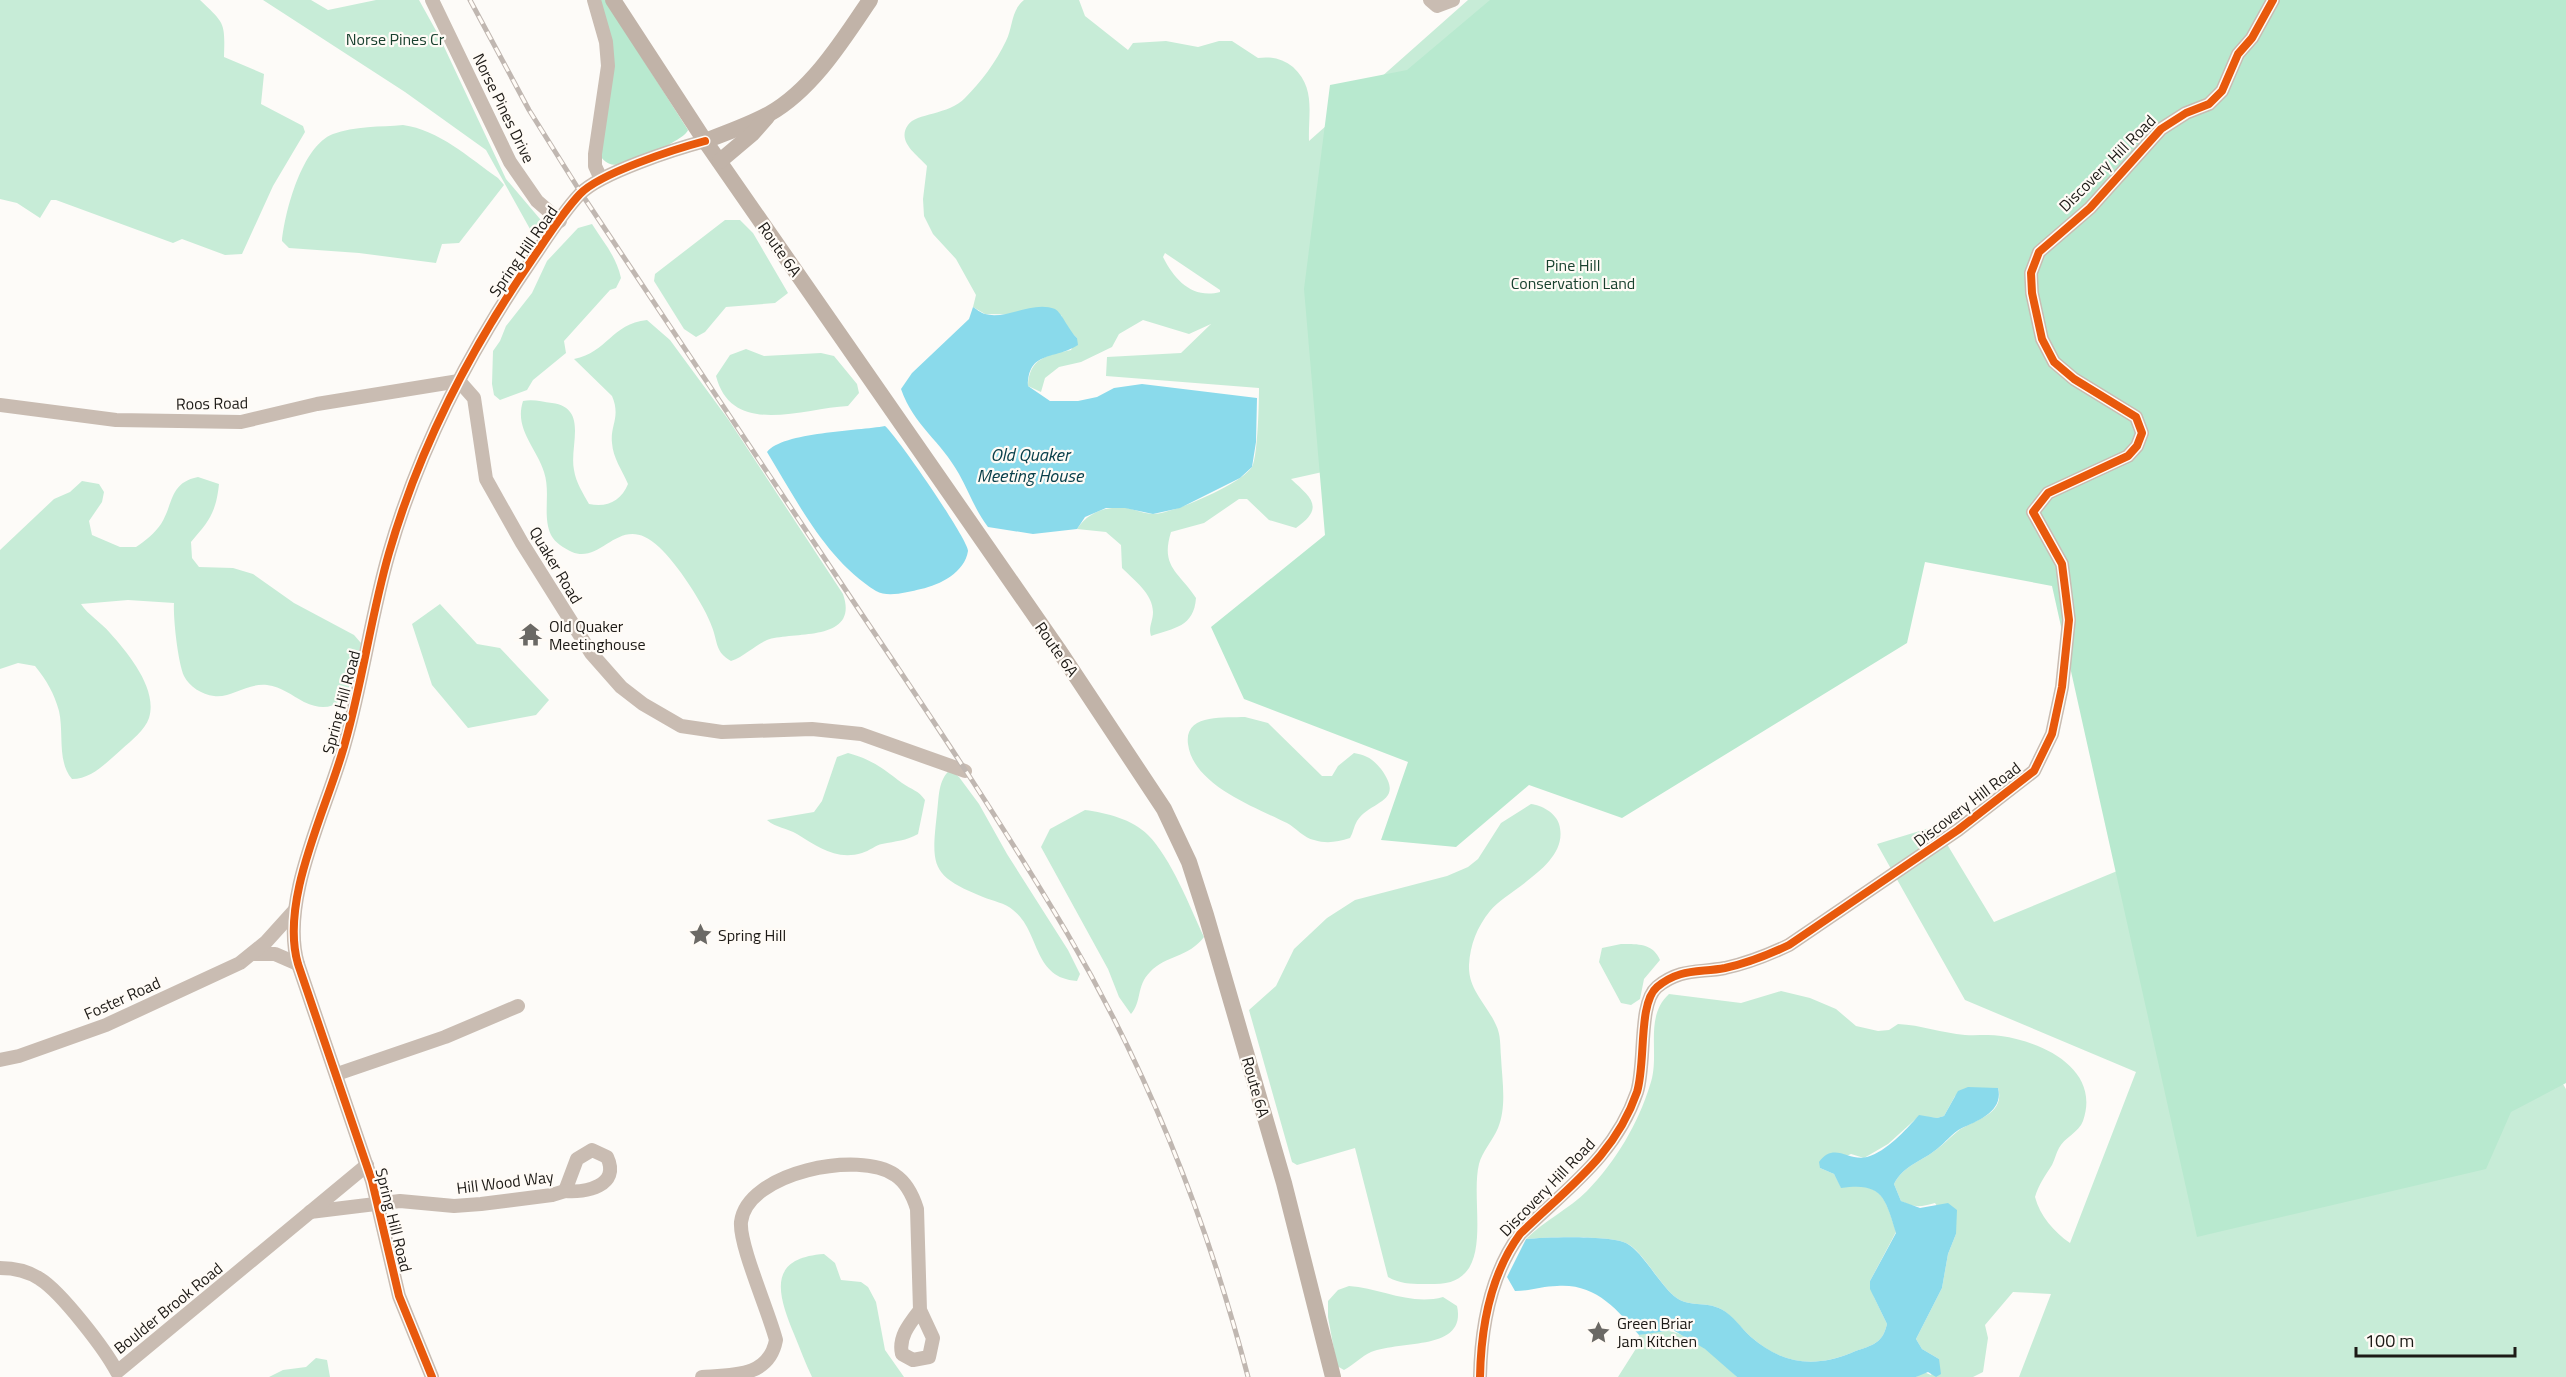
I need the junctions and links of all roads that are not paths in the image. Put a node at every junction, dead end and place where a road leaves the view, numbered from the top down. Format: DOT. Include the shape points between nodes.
graph roads {
  1 [pos="432,0"];
  2 [pos="594,0"];
  3 [pos="613,0"];
  4 [pos="870,0"];
  5 [pos="1430,0"];
  6 [pos="1453,0"];
  7 [pos="2273,0"];
  8 [pos="770,114"];
  9 [pos="705,141"];
  10 [pos="720,162"];
  11 [pos="601,179"];
  12 [pos="560,220"];
  13 [pos="459,381"];
  14 [pos="0,405"];
  15 [pos="965,771"];
  16 [pos="295,909"];
  17 [pos="253,954"];
  18 [pos="298,964"];
  19 [pos="518,1006"];
  20 [pos="0,1060"];
  21 [pos="337,1074"];
  22 [pos="367,1165"];
  23 [pos="565,1191"];
  24 [pos="377,1203"];
  25 [pos="310,1212"];
  26 [pos="0,1268"];
  27 [pos="920,1310"];
  28 [pos="115,1375"];
  29 [pos="432,1377"];
  30 [pos="702,1377"];
  31 [pos="1333,1377"];
  32 [pos="1480,1377"];
  1 -- 12 [label="street, Norse Pines Drive" via="510,162 537,201"];
  2 -- 11 [label="street" via="606,42 608,66 595,154"];
  3 -- 9 [label="main road, Route 6A"];
  4 -- 8 [label="main road" via="815,74"];
  5 -- 6 [label="street" via="1437,6"];
  7 -- 32 [label="street, Discovery Hill Road" via="2252,38 2238,54 2222,91 2209,104 2161,129 2090,208 2039,252 2031,273 2042,339 2054,362 2074,380 2136,417 2142,433 2128,456 2048,493 2033,512 2062,564 2069,619 2052,734 2034,771 1958,830 1789,945 1762,958 1724,968 1689,970 1673,976 1652,992 1644,1016 1642,1072 1623,1125 1602,1156 1509,1249 1484,1322"];
  8 -- 9 [label="main road"];
  8 -- 10 [label="main road"];
  9 -- 10 [label="main road, Route 6A"];
  9 -- 11 [label="street, Spring Hill Road"];
  10 -- 31 [label="main road, Route 6A" via="1164,809 1189,862 1206,915 1284,1183"];
  11 -- 12 [label="street, Spring Hill Road" via="581,193"];
  12 -- 13 [label="street, Spring Hill Road" via="509,292"];
  13 -- 14 [label="street, Roos Road" via="317,404 241,422 116,420"];
  13 -- 15 [label="street, Quaker Road" via="474,398 486,479 522,543 591,653 621,687 643,704 681,726 722,732 812,729 861,734"];
  13 -- 16 [label="street, Spring Hill Road" via="424,454 388,555 349,730"];
  16 -- 17 [label="street, Foster Road"];
  16 -- 18 [label="street, Spring Hill Road" via="293,934"];
  17 -- 18 [label="street" via="275,954"];
  17 -- 20 [label="street, Foster Road" via="106,1025"];
  18 -- 21 [label="street, Spring Hill Road"];
  19 -- 21 [label="street" via="445,1037"];
  21 -- 22 [label="street, Spring Hill Road"];
  22 -- 24 [label="street, Spring Hill Road"];
  22 -- 25 [label="street, Boulder Brook Road"];
  23 -- 24 [label="street, Hill Wood Way" via="481,1204"];
  24 -- 25 [label="street"];
  24 -- 29 [label="street, Spring Hill Road" via="399,1296"];
  25 -- 28 [label="street, Boulder Brook Road"];
  26 -- 28 [label="street, Boulder Brook Road" via="21,1271 45,1282 109,1357"];
  27 -- 30 [label="street" via="917,1209 903,1182 887,1171 866,1165 787,1177 754,1196 741,1219 746,1248 776,1340 773,1354 763,1366 748,1374"];
}
